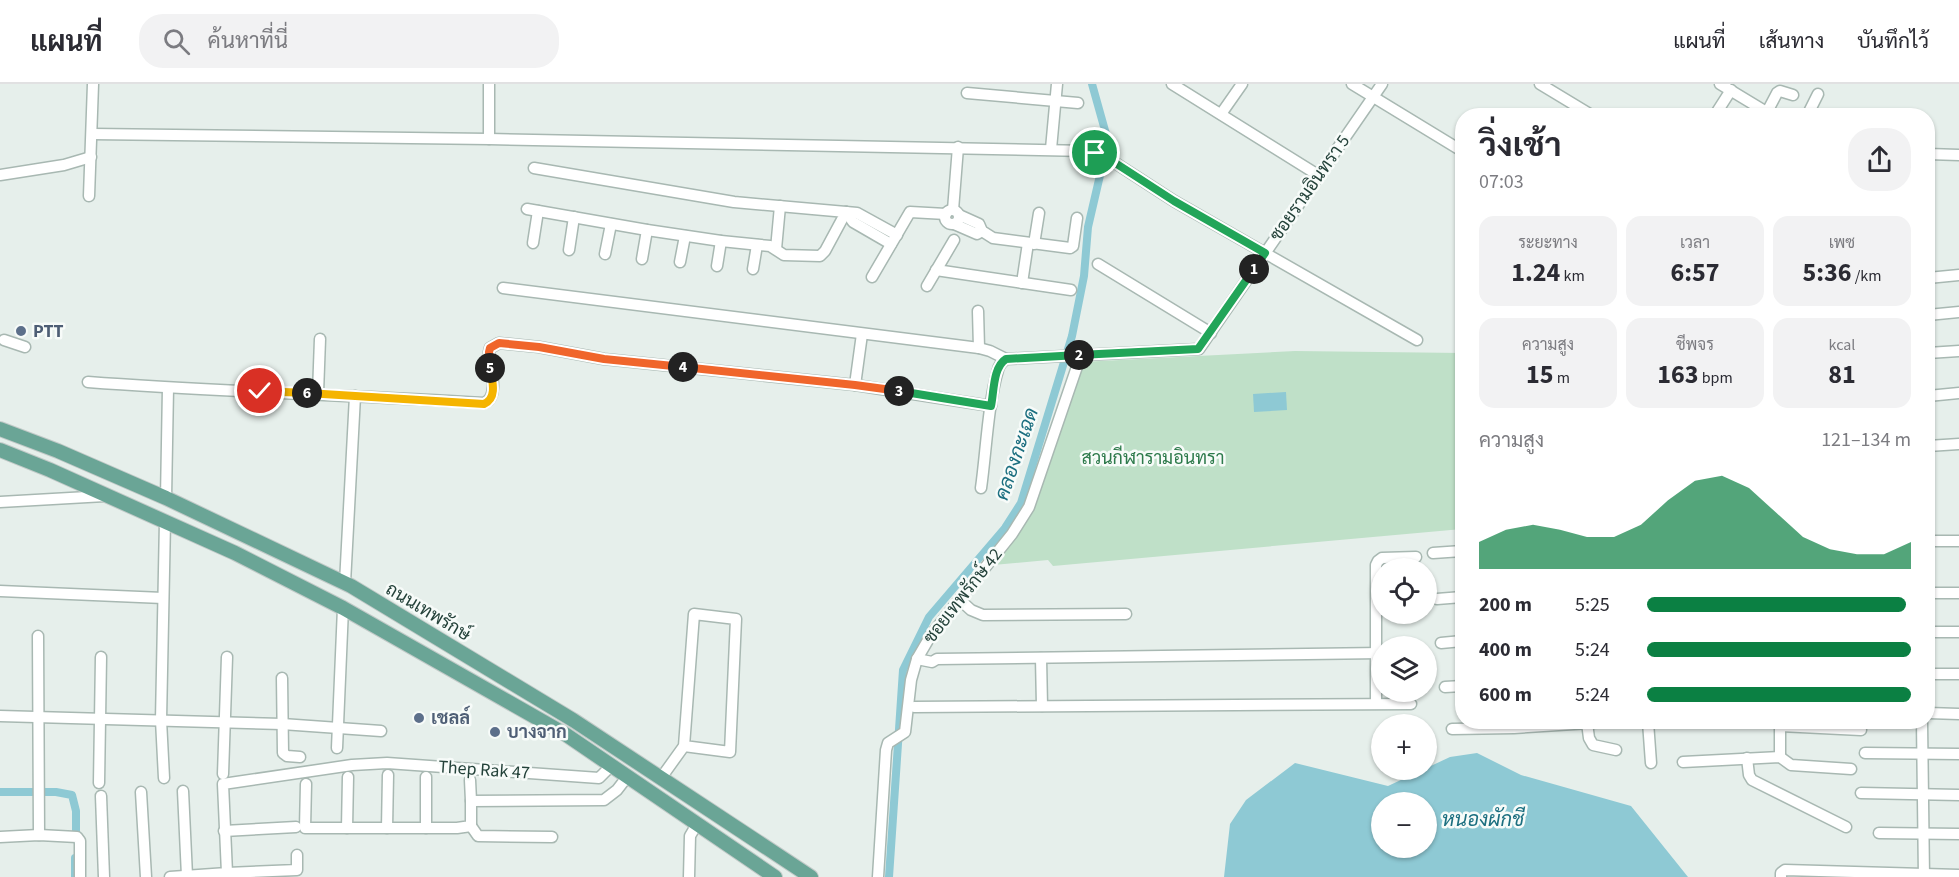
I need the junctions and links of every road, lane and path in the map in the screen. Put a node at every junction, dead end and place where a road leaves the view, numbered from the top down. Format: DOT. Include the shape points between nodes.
graph roads {
  1 [pos="93,84"];
  2 [pos="489,84"];
  3 [pos="1057,84"];
  4 [pos="1172,84"];
  5 [pos="1242,84"];
  6 [pos="1352,84"];
  7 [pos="1382,84"];
  8 [pos="1720,84"];
  9 [pos="1544,85"];
  10 [pos="1731,90"];
  11 [pos="967,93"];
  12 [pos="1818,94"];
  13 [pos="1793,95"];
  14 [pos="1373,97"];
  15 [pos="1055,100"];
  16 [pos="1078,103"];
  17 [pos="1580,108"];
  18 [pos="1719,108"];
  19 [pos="1760,108"];
  20 [pos="1773,108"];
  21 [pos="1811,108"];
  22 [pos="1221,114"];
  23 [pos="92,134"];
  24 [pos="489,139"];
  25 [pos="958,147"];
  26 [pos="1455,147"];
  27 [pos="1051,149"];
  28 [pos="1935,154"];
  29 [pos="1959,155"];
  30 [pos="91,157"];
  31 [pos="534,168"];
  32 [pos="0,175"];
  33 [pos="1318,175"];
  34 [pos="89,196"];
  35 [pos="780,206"];
  36 [pos="846,212"];
  37 [pos="1039,213"];
  38 [pos="953,216"];
  39 [pos="574,217"];
  40 [pos="1077,218"];
  41 [pos="611,224"];
  42 [pos="647,230"];
  43 [pos="685,236"];
  44 [pos="894,239"];
  45 [pos="954,240"];
  46 [pos="721,242"];
  47 [pos="533,243"];
  48 [pos="1031,244"];
  49 [pos="757,245"];
  50 [pos="568,249"];
  51 [pos="776,249"];
  52 [pos="1265,253"];
  53 [pos="605,254"];
  54 [pos="642,259"];
  55 [pos="680,262"];
  56 [pos="1098,264"];
  57 [pos="717,266"];
  58 [pos="753,269"];
  59 [pos="936,270"];
  60 [pos="1959,275"];
  61 [pos="872,277"];
  62 [pos="1935,277"];
  63 [pos="1022,283"];
  64 [pos="927,286"];
  65 [pos="502,288"];
  66 [pos="1071,290"];
  67 [pos="978,311"];
  68 [pos="1959,312"];
  69 [pos="1935,314"];
  70 [pos="1211,333"];
  71 [pos="862,334"];
  72 [pos="320,339"];
  73 [pos="4,340"];
  74 [pos="1417,340"];
  75 [pos="25,347"];
  76 [pos="978,348"];
  77 [pos="1959,351"];
  78 [pos="1935,353"];
  79 [pos="1081,355"];
  80 [pos="1006,359"];
  81 [pos="88,382"];
  82 [pos="855,385"];
  83 [pos="168,388"];
  84 [pos="318,393"];
  85 [pos="1959,393"];
  86 [pos="1935,395"];
  87 [pos="355,396"];
  88 [pos="991,406"];
  89 [pos="0,429"];
  90 [pos="14,434"];
  91 [pos="1959,444"];
  92 [pos="1935,446"];
  93 [pos="48,447"];
  94 [pos="3,451"];
  95 [pos="42,466"];
  96 [pos="981,488"];
  97 [pos="109,496"];
  98 [pos="166,498"];
  99 [pos="0,502"];
  100 [pos="165,521"];
  101 [pos="1935,541"];
  102 [pos="1959,541"];
  103 [pos="1455,551"];
  104 [pos="1433,553"];
  105 [pos="1416,557"];
  106 [pos="1382,558"];
  107 [pos="345,584"];
  108 [pos="0,591"];
  109 [pos="1935,593"];
  110 [pos="1959,593"];
  111 [pos="163,598"];
  112 [pos="1455,598"];
  113 [pos="1437,599"];
  114 [pos="960,600"];
  115 [pos="343,608"];
  116 [pos="1126,614"];
  117 [pos="1935,632"];
  118 [pos="1959,632"];
  119 [pos="38,636"];
  120 [pos="1455,642"];
  121 [pos="1441,643"];
  122 [pos="1371,653"];
  123 [pos="920,654"];
  124 [pos="101,657"];
  125 [pos="227,657"];
  126 [pos="1041,658"];
  127 [pos="1935,674"];
  128 [pos="1959,674"];
  129 [pos="282,678"];
  130 [pos="1455,686"];
  131 [pos="1445,687"];
  132 [pos="1376,702"];
  133 [pos="1411,704"];
  134 [pos="1042,706"];
  135 [pos="914,707"];
  136 [pos="1935,713"];
  137 [pos="1959,714"];
  138 [pos="0,716"];
  139 [pos="38,716"];
  140 [pos="100,718"];
  141 [pos="161,720"];
  142 [pos="224,723"];
  143 [pos="282,724"];
  144 [pos="337,728"];
  145 [pos="1452,729"];
  146 [pos="1455,729"];
  147 [pos="1588,729"];
  148 [pos="1648,729"];
  149 [pos="1780,729"];
  150 [pos="1848,729"];
  151 [pos="1922,729"];
  152 [pos="1861,730"];
  153 [pos="381,731"];
  154 [pos="684,746"];
  155 [pos="337,748"];
  156 [pos="1616,750"];
  157 [pos="1865,753"];
  158 [pos="1923,753"];
  159 [pos="1959,754"];
  160 [pos="300,757"];
  161 [pos="1780,757"];
  162 [pos="1747,758"];
  163 [pos="1683,762"];
  164 [pos="1651,764"];
  165 [pos="612,765"];
  166 [pos="1851,769"];
  167 [pos="350,771"];
  168 [pos="223,774"];
  169 [pos="388,775"];
  170 [pos="426,777"];
  171 [pos="627,777"];
  172 [pos="164,778"];
  173 [pos="661,778"];
  174 [pos="470,780"];
  175 [pos="99,783"];
  176 [pos="306,784"];
  177 [pos="183,791"];
  178 [pos="141,792"];
  179 [pos="1861,793"];
  180 [pos="1923,794"];
  181 [pos="1959,795"];
  182 [pos="101,796"];
  183 [pos="471,801"];
  184 [pos="697,824"];
  185 [pos="471,826"];
  186 [pos="296,827"];
  187 [pos="1846,827"];
  188 [pos="348,828"];
  189 [pos="387,828"];
  190 [pos="426,828"];
  191 [pos="224,831"];
  192 [pos="1879,833"];
  193 [pos="1924,834"];
  194 [pos="1959,834"];
  195 [pos="39,835"];
  196 [pos="0,837"];
  197 [pos="552,837"];
  198 [pos="297,855"];
  199 [pos="227,873"];
  200 [pos="1959,875"];
  201 [pos="187,876"];
  202 [pos="1924,876"];
  203 [pos="80,877"];
  204 [pos="104,877"];
  205 [pos="146,877"];
  206 [pos="170,877"];
  207 [pos="689,877"];
  208 [pos="775,877"];
  209 [pos="811,877"];
  210 [pos="878,877"];
  211 [pos="1781,877"];
  1 -- 23 [label="street"];
  2 -- 24 [label="street"];
  3 -- 15 [label="street"];
  4 -- 22 [label="street"];
  5 -- 22 [label="street"];
  6 -- 14 [label="street"];
  7 -- 14 [label="street, ซอยรามอินทรา 5"];
  8 -- 10 [label="street"];
  9 -- 17 [label="street"];
  10 -- 18 [label="street"];
  10 -- 19 [label="street"];
  11 -- 15 [label="street"];
  12 -- 21 [label="street"];
  13 -- 20 [label="street" via="1780,91"];
  14 -- 26 [label="street"];
  14 -- 33 [label="street, ซอยรามอินทรา 5"];
  15 -- 16 [label="street"];
  15 -- 27 [label="street"];
  22 -- 33 [label="street"];
  23 -- 24 [label="street"];
  23 -- 30 [label="street"];
  24 -- 25 [label="street"];
  25 -- 27 [label="street"];
  25 -- 38 [label="street"];
  27 -- 52 [label="street" via="1101,155"];
  28 -- 29 [label="street"];
  30 -- 32 [label="street"];
  30 -- 34 [label="street"];
  31 -- 35 [label="street" via="671,193"];
  33 -- 52 [label="street, ซอยรามอินทรา 5"];
  35 -- 36 [label="street"];
  35 -- 51 [label="street"];
  36 -- 44 [label="street" via="853,222"];
  36 -- 51 [label="street" via="820,256 784,255"];
  37 -- 48 [label="street"];
  38 -- 44 [label="street" via="910,212"];
  38 -- 48 [label="street" via="977,234 982,231 993,238"];
  39 -- 41 [label="street"];
  39 -- 47 [label="street" via="533,210"];
  39 -- 50 [label="street"];
  40 -- 48 [label="street" via="1072,248"];
  41 -- 42 [label="street"];
  41 -- 53 [label="street"];
  42 -- 43 [label="street"];
  42 -- 54 [label="street"];
  43 -- 46 [label="street"];
  43 -- 55 [label="street"];
  44 -- 61 [label="street"];
  45 -- 59 [label="street"];
  46 -- 49 [label="street"];
  46 -- 57 [label="street"];
  48 -- 63 [label="street"];
  49 -- 51 [label="street"];
  49 -- 58 [label="street"];
  52 -- 70 [label="street, ซอยรามอินทรา 5"];
  52 -- 74 [label="street"];
  56 -- 70 [label="street"];
  59 -- 63 [label="street"];
  59 -- 64 [label="street"];
  60 -- 62 [label="street"];
  63 -- 66 [label="street"];
  65 -- 71 [label="street"];
  67 -- 76 [label="street"];
  68 -- 69 [label="street"];
  70 -- 79 [label="street, ซอยรามอินทรา 5" via="1198,349 1191,351"];
  71 -- 76 [label="street"];
  71 -- 82 [label="street"];
  72 -- 84 [label="street"];
  73 -- 75 [label="street"];
  76 -- 80 [label="street"];
  77 -- 78 [label="street"];
  79 -- 80 [label="street, ซอยรามอินทรา 5"];
  79 -- 114 [label="street, ซอยเทพรักษ์ 42" via="1029,507"];
  80 -- 88 [label="street" via="998,369"];
  81 -- 83 [label="street"];
  82 -- 87 [label="street" via="604,359 499,343 489,352 493,395 484,404"];
  82 -- 88 [label="street"];
  83 -- 84 [label="street"];
  83 -- 98 [label="street"];
  84 -- 87 [label="street"];
  85 -- 86 [label="street"];
  87 -- 107 [label="street"];
  88 -- 96 [label="street"];
  89 -- 90 [label="main road, ถนนเทพรักษ์"];
  90 -- 93 [label="main road, ถนนเทพรักษ์"];
  90 -- 94 [label="main road" via="20,446 14,452"];
  91 -- 92 [label="street"];
  93 -- 95 [label="main road" via="37,453"];
  93 -- 98 [label="main road, ถนนเทพรักษ์"];
  94 -- 95 [label="main road, ถนนเทพรักษ์"];
  95 -- 97 [label="main road, ถนนเทพรักษ์"];
  97 -- 99 [label="street"];
  97 -- 100 [label="main road, ถนนเทพรักษ์"];
  98 -- 107 [label="main road, ถนนเทพรักษ์"];
  100 -- 111 [label="street"];
  100 -- 115 [label="main road, ถนนเทพรักษ์"];
  101 -- 102 [label="street"];
  103 -- 104 [label="street"];
  105 -- 106 [label="street"];
  107 -- 173 [label="main road, ถนนเทพรักษ์" via="573,720"];
  108 -- 111 [label="street"];
  109 -- 110 [label="street"];
  111 -- 141 [label="street"];
  112 -- 113 [label="street"];
  114 -- 116 [label="street" via="983,615"];
  114 -- 123 [label="street, ซอยเทพรักษ์ 42"];
  115 -- 144 [label="street"];
  115 -- 165 [label="main road, ถนนเทพรักษ์" via="565,734"];
  117 -- 118 [label="street"];
  119 -- 139 [label="street"];
  120 -- 121 [label="street"];
  122 -- 126 [label="street"];
  123 -- 126 [label="street" via="927,662"];
  123 -- 210 [label="street, ซอยเทพรักษ์ 42" via="912,680 906,729 888,743 886,750"];
  124 -- 140 [label="street"];
  125 -- 142 [label="street"];
  126 -- 134 [label="street"];
  127 -- 128 [label="street"];
  129 -- 143 [label="street"];
  130 -- 131 [label="street"];
  132 -- 133 [label="street"];
  132 -- 134 [label="street"];
  134 -- 135 [label="street"];
  136 -- 137 [label="street"];
  138 -- 139 [label="street"];
  139 -- 140 [label="street"];
  139 -- 195 [label="street"];
  140 -- 141 [label="street"];
  140 -- 175 [label="street"];
  141 -- 142 [label="street"];
  141 -- 172 [label="street"];
  142 -- 143 [label="street"];
  142 -- 168 [label="street"];
  143 -- 144 [label="street"];
  143 -- 160 [label="street" via="284,755"];
  144 -- 153 [label="street"];
  144 -- 155 [label="street"];
  145 -- 146 [label="street"];
  147 -- 156 [label="street" via="1590,742"];
  148 -- 164 [label="street"];
  149 -- 161 [label="street"];
  150 -- 152 [label="street"];
  151 -- 158 [label="street"];
  154 -- 154 [label="street" via="694,614 736,619 730,752"];
  154 -- 173 [label="street"];
  157 -- 158 [label="street"];
  158 -- 159 [label="street"];
  158 -- 180 [label="street"];
  161 -- 162 [label="street"];
  161 -- 166 [label="street" via="1786,763 1800,766"];
  162 -- 163 [label="street"];
  162 -- 187 [label="street" via="1752,780"];
  165 -- 167 [label="street, Thep Rak 47" via="599,778 387,763"];
  165 -- 171 [label="main road, ถนนเทพรักษ์"];
  167 -- 188 [label="street"];
  167 -- 191 [label="street, Thep Rak 47" via="223,784"];
  169 -- 189 [label="street"];
  170 -- 190 [label="street"];
  171 -- 183 [label="street" via="604,800"];
  171 -- 184 [label="main road, ถนนเทพรักษ์"];
  173 -- 209 [label="main road, ถนนเทพรักษ์"];
  174 -- 183 [label="street"];
  176 -- 188 [label="street" via="305,828"];
  177 -- 201 [label="street"];
  178 -- 205 [label="street"];
  179 -- 180 [label="street"];
  180 -- 181 [label="street"];
  180 -- 193 [label="street"];
  182 -- 204 [label="street"];
  183 -- 185 [label="street"];
  184 -- 207 [label="street" via="690,836"];
  184 -- 208 [label="main road, ถนนเทพรักษ์"];
  185 -- 190 [label="street"];
  185 -- 197 [label="street" via="478,836"];
  186 -- 191 [label="street"];
  188 -- 189 [label="street"];
  189 -- 190 [label="street"];
  191 -- 199 [label="street"];
  192 -- 193 [label="street"];
  193 -- 194 [label="street"];
  193 -- 202 [label="street"];
  195 -- 196 [label="street"];
  195 -- 203 [label="street" via="75,836 80,841"];
  198 -- 199 [label="street" via="297,870"];
  199 -- 201 [label="street"];
  200 -- 202 [label="street"];
  201 -- 206 [label="street"];
  202 -- 211 [label="street" via="1785,870"];
}
